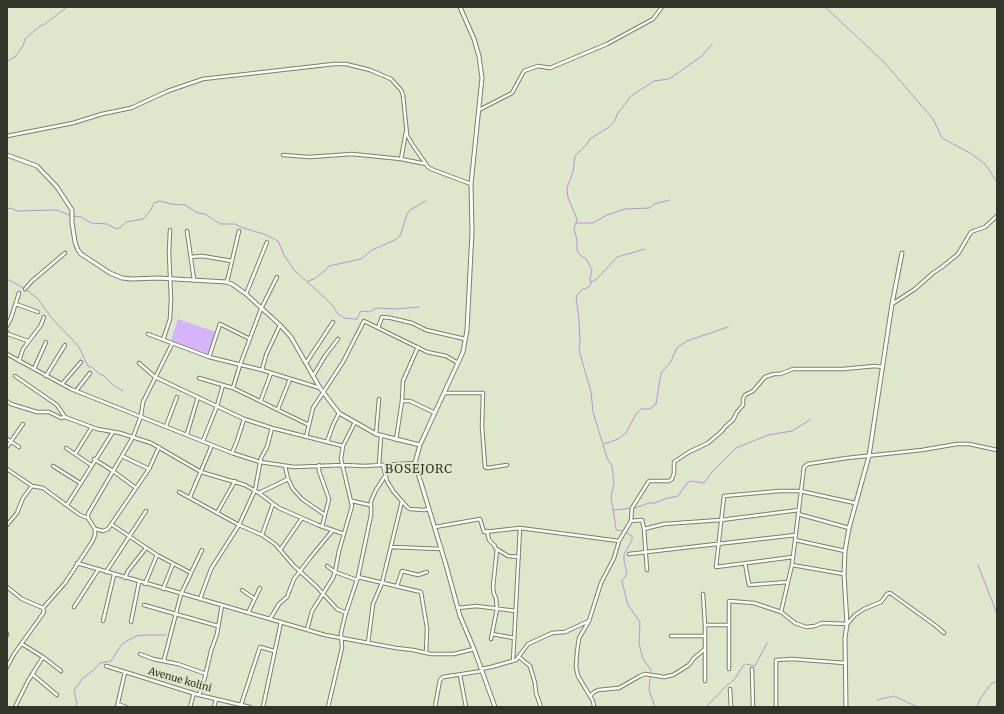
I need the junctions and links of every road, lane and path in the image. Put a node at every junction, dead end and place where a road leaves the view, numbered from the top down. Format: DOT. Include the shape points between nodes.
graph roads {
  1 [pos="460,7"];
  2 [pos="662,7"];
  3 [pos="479,110"];
  4 [pos="406,130"];
  5 [pos="7,136"];
  6 [pos="7,155"];
  7 [pos="283,155"];
  8 [pos="401,159"];
  9 [pos="427,165"];
  10 [pos="471,184"];
  11 [pos="997,216"];
  12 [pos="170,230"];
  13 [pos="187,231"];
  14 [pos="239,231"];
  15 [pos="266,242"];
  16 [pos="64,253"];
  17 [pos="902,253"];
  18 [pos="192,257"];
  19 [pos="232,261"];
  20 [pos="277,277"];
  21 [pos="170,279"];
  22 [pos="194,280"];
  23 [pos="227,282"];
  24 [pos="25,289"];
  25 [pos="20,293"];
  26 [pos="246,294"];
  27 [pos="16,304"];
  28 [pos="892,304"];
  29 [pos="261,309"];
  30 [pos="38,312"];
  31 [pos="44,317"];
  32 [pos="333,322"];
  33 [pos="280,325"];
  34 [pos="7,326"];
  35 [pos="378,328"];
  36 [pos="7,332"];
  37 [pos="148,334"];
  38 [pos="250,339"];
  39 [pos="338,339"];
  40 [pos="466,339"];
  41 [pos="163,340"];
  42 [pos="28,341"];
  43 [pos="46,342"];
  44 [pos="172,344"];
  45 [pos="65,345"];
  46 [pos="418,347"];
  47 [pos="7,354"];
  48 [pos="209,357"];
  49 [pos="19,361"];
  50 [pos="81,362"];
  51 [pos="139,363"];
  52 [pos="459,363"];
  53 [pos="306,364"];
  54 [pos="240,365"];
  55 [pos="883,367"];
  56 [pos="34,369"];
  57 [pos="262,370"];
  58 [pos="90,373"];
  59 [pos="271,373"];
  60 [pos="14,376"];
  61 [pos="46,376"];
  62 [pos="313,376"];
  63 [pos="155,377"];
  64 [pos="199,378"];
  65 [pos="290,378"];
  66 [pos="62,384"];
  67 [pos="223,385"];
  68 [pos="233,388"];
  69 [pos="320,388"];
  70 [pos="76,391"];
  71 [pos="323,393"];
  72 [pos="445,393"];
  73 [pos="177,397"];
  74 [pos="198,397"];
  75 [pos="379,399"];
  76 [pos="261,400"];
  77 [pos="7,401"];
  78 [pos="402,401"];
  79 [pos="217,406"];
  80 [pos="278,409"];
  81 [pos="339,413"];
  82 [pos="435,413"];
  83 [pos="141,416"];
  84 [pos="64,417"];
  85 [pos="244,419"];
  86 [pos="355,422"];
  87 [pos="23,424"];
  88 [pos="309,425"];
  89 [pos="166,426"];
  90 [pos="92,427"];
  91 [pos="272,428"];
  92 [pos="113,432"];
  93 [pos="187,434"];
  94 [pos="376,434"];
  95 [pos="306,436"];
  96 [pos="381,436"];
  97 [pos="133,437"];
  98 [pos="7,439"];
  99 [pos="396,440"];
  100 [pos="203,441"];
  101 [pos="11,442"];
  102 [pos="327,442"];
  103 [pos="212,445"];
  104 [pos="344,446"];
  105 [pos="420,446"];
  106 [pos="7,447"];
  107 [pos="19,447"];
  108 [pos="159,447"];
  109 [pos="66,448"];
  110 [pos="997,450"];
  111 [pos="232,453"];
  112 [pos="75,454"];
  113 [pos="122,456"];
  114 [pos="869,456"];
  115 [pos="94,459"];
  116 [pos="260,462"];
  117 [pos="415,463"];
  118 [pos="91,465"];
  119 [pos="319,465"];
  120 [pos="342,465"];
  121 [pos="379,465"];
  122 [pos="383,465"];
  123 [pos="507,465"];
  124 [pos="53,466"];
  125 [pos="285,466"];
  126 [pos="7,469"];
  127 [pos="149,469"];
  128 [pos="113,471"];
  129 [pos="201,472"];
  130 [pos="385,476"];
  131 [pos="288,479"];
  132 [pos="235,481"];
  133 [pos="80,483"];
  134 [pos="32,486"];
  135 [pos="136,488"];
  136 [pos="255,490"];
  137 [pos="800,491"];
  138 [pos="179,492"];
  139 [pos="259,493"];
  140 [pos="190,497"];
  141 [pos="352,500"];
  142 [pos="402,500"];
  143 [pos="856,503"];
  144 [pos="273,504"];
  145 [pos="67,505"];
  146 [pos="370,505"];
  147 [pos="429,509"];
  148 [pos="799,510"];
  149 [pos="146,511"];
  150 [pos="218,513"];
  151 [pos="798,514"];
  152 [pos="325,515"];
  153 [pos="88,518"];
  154 [pos="302,518"];
  155 [pos="720,520"];
  156 [pos="631,521"];
  157 [pos="111,524"];
  158 [pos="7,525"];
  159 [pos="239,525"];
  160 [pos="322,527"];
  161 [pos="435,527"];
  162 [pos="520,528"];
  163 [pos="848,528"];
  164 [pos="95,529"];
  165 [pos="644,529"];
  166 [pos="333,530"];
  167 [pos="487,531"];
  168 [pos="344,534"];
  169 [pos="262,535"];
  170 [pos="796,535"];
  171 [pos="129,536"];
  172 [pos="795,540"];
  173 [pos="619,541"];
  174 [pos="718,543"];
  175 [pos="392,547"];
  176 [pos="146,548"];
  177 [pos="442,549"];
  178 [pos="497,549"];
  179 [pos="202,550"];
  180 [pos="280,550"];
  181 [pos="845,551"];
  182 [pos="645,552"];
  183 [pos="629,554"];
  184 [pos="157,555"];
  185 [pos="793,556"];
  186 [pos="519,557"];
  187 [pos="77,563"];
  188 [pos="745,563"];
  189 [pos="173,564"];
  190 [pos="792,565"];
  191 [pos="327,566"];
  192 [pos="98,570"];
  193 [pos="646,570"];
  194 [pos="106,572"];
  195 [pos="300,572"];
  196 [pos="335,572"];
  197 [pos="427,572"];
  198 [pos="191,573"];
  199 [pos="844,574"];
  200 [pos="114,575"];
  201 [pos="125,578"];
  202 [pos="357,579"];
  203 [pos="139,582"];
  204 [pos="788,582"];
  205 [pos="382,583"];
  206 [pos="144,584"];
  207 [pos="397,586"];
  208 [pos="7,587"];
  209 [pos="260,588"];
  210 [pos="163,589"];
  211 [pos="242,590"];
  212 [pos="181,594"];
  213 [pos="323,594"];
  214 [pos="703,594"];
  215 [pos="200,599"];
  216 [pos="255,599"];
  217 [pos="144,605"];
  218 [pos="222,605"];
  219 [pos="74,607"];
  220 [pos="43,608"];
  221 [pos="458,608"];
  222 [pos="497,609"];
  223 [pos="516,611"];
  224 [pos="780,612"];
  225 [pos="248,613"];
  226 [pos="346,613"];
  227 [pos="176,614"];
  228 [pos="270,619"];
  229 [pos="589,620"];
  230 [pos="103,621"];
  231 [pos="131,622"];
  232 [pos="280,622"];
  233 [pos="847,624"];
  234 [pos="705,625"];
  235 [pos="729,625"];
  236 [pos="218,626"];
  237 [pos="307,630"];
  238 [pos="944,633"];
  239 [pos="492,634"];
  240 [pos="671,636"];
  241 [pos="705,636"];
  242 [pos="514,638"];
  243 [pos="342,639"];
  244 [pos="491,639"];
  245 [pos="368,643"];
  246 [pos="22,644"];
  247 [pos="474,649"];
  248 [pos="705,649"];
  249 [pos="274,651"];
  250 [pos="426,653"];
  251 [pos="140,654"];
  252 [pos="43,657"];
  253 [pos="519,657"];
  254 [pos="164,660"];
  255 [pos="513,661"];
  256 [pos="845,663"];
  257 [pos="106,666"];
  258 [pos="7,667"];
  259 [pos="729,669"];
  260 [pos="752,669"];
  261 [pos="482,670"];
  262 [pos="61,671"];
  263 [pos="125,672"];
  264 [pos="32,674"];
  265 [pos="206,674"];
  266 [pos="460,675"];
  267 [pos="705,681"];
  268 [pos="730,689"];
  269 [pos="194,693"];
  270 [pos="57,695"];
  271 [pos="199,695"];
  272 [pos="590,696"];
  273 [pos="216,699"];
  274 [pos="241,705"];
  275 [pos="118,706"];
  276 [pos="16,707"];
  277 [pos="126,707"];
  278 [pos="190,707"];
  279 [pos="214,707"];
  280 [pos="250,707"];
  281 [pos="263,707"];
  282 [pos="328,707"];
  283 [pos="435,707"];
  284 [pos="466,707"];
  285 [pos="493,707"];
  286 [pos="541,707"];
  287 [pos="594,707"];
  288 [pos="731,707"];
  289 [pos="753,707"];
  290 [pos="776,707"];
  291 [pos="846,707"];
  1 -- 3 [label="street" via="479,56 482,78"];
  2 -- 3 [label="street" via="653,19 607,44 550,68 538,66 524,71 512,93"];
  3 -- 10 [label="street"];
  4 -- 5 [label="street" via="403,95 391,79 370,70 334,64 203,79 131,108 73,124"];
  4 -- 8 [label="street"];
  4 -- 9 [label="street" via="412,144"];
  6 -- 21 [label="street" via="37,166 57,187 72,210 75,242 81,254 122,278"];
  7 -- 8 [label="street" via="309,157 352,154"];
  8 -- 9 [label="street"];
  9 -- 10 [label="street" via="431,169"];
  10 -- 40 [label="street" via="472,232"];
  11 -- 28 [label="street" via="985,227 971,232 958,254"];
  12 -- 21 [label="street"];
  13 -- 18 [label="street"];
  14 -- 19 [label="street"];
  15 -- 26 [label="street"];
  16 -- 24 [label="street"];
  17 -- 28 [label="street"];
  18 -- 19 [label="street"];
  18 -- 22 [label="street"];
  19 -- 23 [label="street"];
  20 -- 29 [label="street"];
  21 -- 22 [label="street"];
  21 -- 41 [label="street" via="170,319"];
  22 -- 23 [label="street"];
  23 -- 26 [label="street"];
  25 -- 27 [label="street"];
  26 -- 29 [label="street"];
  27 -- 30 [label="street"];
  27 -- 34 [label="street"];
  28 -- 55 [label="street"];
  29 -- 33 [label="street"];
  29 -- 38 [label="street"];
  31 -- 42 [label="street"];
  32 -- 53 [label="street"];
  33 -- 53 [label="street" via="291,337"];
  33 -- 57 [label="street"];
  35 -- 40 [label="street" via="382,317 391,318 412,323 426,330"];
  35 -- 46 [label="street"];
  35 -- 71 [label="street" via="364,321 343,362"];
  36 -- 42 [label="street"];
  37 -- 41 [label="street"];
  38 -- 48 [label="street" via="220,324"];
  38 -- 54 [label="street"];
  39 -- 62 [label="street"];
  40 -- 52 [label="street"];
  41 -- 44 [label="street"];
  42 -- 49 [label="street"];
  43 -- 56 [label="street"];
  44 -- 48 [label="street"];
  44 -- 63 [label="street"];
  45 -- 61 [label="street"];
  46 -- 52 [label="street"];
  46 -- 78 [label="street" via="403,381"];
  47 -- 49 [label="street"];
  48 -- 54 [label="street"];
  49 -- 56 [label="street"];
  50 -- 66 [label="street"];
  51 -- 63 [label="street"];
  52 -- 72 [label="street"];
  53 -- 62 [label="street"];
  54 -- 57 [label="street"];
  54 -- 68 [label="street"];
  55 -- 114 [label="street"];
  55 -- 156 [label="street" via="793,369 765,377 753,391 745,395 743,405 721,432 708,443 674,462 674,473 669,481 649,482 632,508"];
  56 -- 61 [label="street"];
  57 -- 59 [label="street"];
  58 -- 70 [label="street"];
  59 -- 65 [label="street"];
  59 -- 76 [label="street"];
  60 -- 84 [label="street" via="57,405"];
  61 -- 66 [label="street"];
  62 -- 69 [label="street"];
  63 -- 74 [label="street"];
  63 -- 83 [label="street" via="143,402"];
  64 -- 67 [label="street"];
  65 -- 69 [label="street"];
  65 -- 80 [label="street"];
  66 -- 70 [label="street"];
  67 -- 68 [label="street"];
  67 -- 79 [label="street"];
  68 -- 76 [label="street"];
  69 -- 71 [label="street"];
  70 -- 83 [label="street"];
  71 -- 81 [label="street"];
  71 -- 88 [label="street" via="313,408"];
  72 -- 82 [label="street"];
  72 -- 123 [label="street" via="483,393 485,467"];
  73 -- 89 [label="street"];
  74 -- 79 [label="street"];
  74 -- 93 [label="street"];
  75 -- 94 [label="street"];
  76 -- 80 [label="street"];
  77 -- 84 [label="street" via="37,412 49,412"];
  78 -- 82 [label="street" via="410,401"];
  78 -- 99 [label="street"];
  79 -- 85 [label="street"];
  79 -- 100 [label="street"];
  80 -- 88 [label="street"];
  81 -- 86 [label="street"];
  81 -- 102 [label="street"];
  82 -- 105 [label="street"];
  83 -- 89 [label="street"];
  83 -- 97 [label="street"];
  84 -- 90 [label="street"];
  85 -- 91 [label="street"];
  85 -- 111 [label="street"];
  86 -- 94 [label="street"];
  86 -- 104 [label="street"];
  87 -- 101 [label="street"];
  88 -- 95 [label="street"];
  89 -- 93 [label="street"];
  90 -- 92 [label="street"];
  90 -- 112 [label="street"];
  91 -- 95 [label="street"];
  91 -- 116 [label="street"];
  92 -- 97 [label="street"];
  92 -- 115 [label="street"];
  93 -- 100 [label="street"];
  94 -- 96 [label="street"];
  95 -- 102 [label="street"];
  96 -- 99 [label="street"];
  96 -- 121 [label="street"];
  97 -- 108 [label="street"];
  97 -- 113 [label="street"];
  98 -- 101 [label="street"];
  99 -- 105 [label="street"];
  100 -- 103 [label="street"];
  101 -- 106 [label="street"];
  101 -- 107 [label="street"];
  102 -- 104 [label="street"];
  103 -- 111 [label="street"];
  103 -- 129 [label="street"];
  104 -- 120 [label="street"];
  105 -- 117 [label="street"];
  108 -- 127 [label="street"];
  108 -- 129 [label="street"];
  109 -- 112 [label="street"];
  110 -- 114 [label="street" via="957,444"];
  111 -- 116 [label="street"];
  112 -- 118 [label="street"];
  113 -- 127 [label="street"];
  113 -- 128 [label="street"];
  114 -- 137 [label="street" via="808,464 804,467"];
  114 -- 143 [label="street"];
  115 -- 118 [label="street"];
  115 -- 128 [label="street"];
  116 -- 125 [label="street"];
  116 -- 136 [label="street"];
  117 -- 122 [label="street"];
  117 -- 147 [label="street"];
  118 -- 133 [label="street"];
  119 -- 120 [label="street"];
  119 -- 125 [label="street"];
  119 -- 152 [label="street" via="329,499"];
  120 -- 121 [label="street"];
  120 -- 141 [label="street"];
  121 -- 122 [label="street"];
  122 -- 130 [label="street"];
  124 -- 133 [label="street"];
  125 -- 131 [label="street"];
  126 -- 134 [label="street"];
  127 -- 135 [label="street"];
  128 -- 135 [label="street"];
  128 -- 153 [label="street"];
  129 -- 132 [label="street"];
  129 -- 140 [label="street"];
  130 -- 142 [label="street" via="393,491"];
  130 -- 146 [label="street"];
  131 -- 139 [label="street"];
  131 -- 152 [label="street" via="302,499"];
  132 -- 136 [label="street"];
  132 -- 150 [label="street"];
  133 -- 145 [label="street"];
  134 -- 145 [label="street" via="43,488"];
  134 -- 158 [label="street"];
  135 -- 157 [label="street"];
  136 -- 139 [label="street"];
  136 -- 159 [label="street"];
  137 -- 143 [label="street"];
  137 -- 148 [label="street"];
  137 -- 155 [label="street" via="724,496"];
  138 -- 140 [label="street"];
  139 -- 144 [label="street"];
  140 -- 150 [label="street"];
  141 -- 146 [label="street"];
  141 -- 168 [label="street"];
  142 -- 147 [label="street" via="410,509"];
  142 -- 175 [label="street"];
  143 -- 163 [label="street"];
  144 -- 154 [label="street"];
  144 -- 169 [label="street"];
  145 -- 153 [label="street"];
  146 -- 202 [label="street" via="371,516"];
  147 -- 161 [label="street"];
  148 -- 151 [label="street"];
  148 -- 155 [label="street"];
  149 -- 171 [label="street"];
  150 -- 159 [label="street"];
  151 -- 163 [label="street"];
  151 -- 170 [label="street"];
  152 -- 160 [label="street"];
  153 -- 164 [label="street"];
  154 -- 160 [label="street"];
  154 -- 180 [label="street"];
  155 -- 165 [label="street" via="664,524"];
  155 -- 174 [label="street"];
  156 -- 165 [label="street" via="642,520"];
  156 -- 173 [label="street"];
  157 -- 164 [label="street" via="103,531"];
  157 -- 171 [label="street"];
  159 -- 169 [label="street"];
  159 -- 215 [label="street" via="211,569"];
  160 -- 166 [label="street"];
  161 -- 167 [label="street" via="480,519 484,532"];
  161 -- 177 [label="street"];
  162 -- 167 [label="street"];
  162 -- 173 [label="street"];
  162 -- 186 [label="street"];
  163 -- 181 [label="street"];
  164 -- 187 [label="street" via="92,542"];
  165 -- 182 [label="street"];
  166 -- 168 [label="street"];
  166 -- 195 [label="street"];
  167 -- 178 [label="street" via="489,540"];
  168 -- 196 [label="street"];
  169 -- 180 [label="street"];
  170 -- 172 [label="street"];
  170 -- 174 [label="street"];
  171 -- 176 [label="street"];
  171 -- 194 [label="street"];
  172 -- 181 [label="street"];
  172 -- 185 [label="street"];
  173 -- 229 [label="street"];
  174 -- 182 [label="street"];
  174 -- 188 [label="street" via="716,567"];
  175 -- 177 [label="street"];
  175 -- 205 [label="street"];
  176 -- 184 [label="street"];
  176 -- 201 [label="street"];
  177 -- 221 [label="street"];
  178 -- 186 [label="street" via="508,556"];
  178 -- 222 [label="street" via="493,587"];
  179 -- 198 [label="street"];
  180 -- 195 [label="street"];
  181 -- 199 [label="street"];
  182 -- 183 [label="street"];
  182 -- 193 [label="street"];
  184 -- 189 [label="street"];
  184 -- 206 [label="street"];
  185 -- 188 [label="street"];
  185 -- 190 [label="street"];
  186 -- 223 [label="street"];
  187 -- 192 [label="street"];
  187 -- 220 [label="street" via="65,583"];
  188 -- 204 [label="street" via="749,585"];
  189 -- 198 [label="street"];
  189 -- 210 [label="street"];
  190 -- 199 [label="street"];
  190 -- 204 [label="street"];
  191 -- 196 [label="street"];
  192 -- 194 [label="street"];
  192 -- 219 [label="street"];
  194 -- 200 [label="street"];
  195 -- 213 [label="street"];
  195 -- 228 [label="street" via="287,597 279,604"];
  196 -- 202 [label="street"];
  196 -- 213 [label="street"];
  197 -- 207 [label="street" via="418,575 402,571"];
  198 -- 212 [label="street"];
  199 -- 233 [label="street"];
  200 -- 201 [label="street"];
  200 -- 230 [label="street"];
  201 -- 203 [label="street"];
  202 -- 205 [label="street"];
  202 -- 226 [label="street"];
  203 -- 206 [label="street"];
  203 -- 231 [label="street"];
  204 -- 224 [label="street"];
  205 -- 207 [label="street"];
  205 -- 245 [label="street" via="373,604"];
  206 -- 210 [label="street"];
  207 -- 250 [label="street" via="421,592 427,628"];
  208 -- 220 [label="street" via="22,599"];
  209 -- 216 [label="street"];
  210 -- 212 [label="street"];
  211 -- 216 [label="street"];
  212 -- 215 [label="street"];
  212 -- 227 [label="street"];
  213 -- 226 [label="street" via="337,609"];
  213 -- 237 [label="street" via="312,610"];
  214 -- 234 [label="street"];
  215 -- 218 [label="street"];
  216 -- 225 [label="street"];
  217 -- 227 [label="street"];
  218 -- 225 [label="street"];
  218 -- 236 [label="street"];
  220 -- 246 [label="street" via="44,612"];
  221 -- 222 [label="street" via="476,606"];
  221 -- 247 [label="street"];
  222 -- 223 [label="street"];
  222 -- 239 [label="street"];
  223 -- 242 [label="street"];
  224 -- 233 [label="street" via="795,623 806,627 822,623"];
  224 -- 235 [label="street" via="754,603 729,602"];
  225 -- 228 [label="street"];
  226 -- 243 [label="street"];
  227 -- 236 [label="street"];
  227 -- 254 [label="street"];
  228 -- 232 [label="street"];
  229 -- 253 [label="street" via="565,632 552,633 528,644"];
  229 -- 272 [label="street" via="579,638 576,667 578,676"];
  232 -- 237 [label="street"];
  232 -- 249 [label="street"];
  233 -- 238 [label="street" via="864,609 881,602 887,594 893,594"];
  233 -- 256 [label="street"];
  234 -- 235 [label="street"];
  234 -- 241 [label="street"];
  235 -- 259 [label="street"];
  236 -- 265 [label="street"];
  237 -- 243 [label="street"];
  239 -- 242 [label="street"];
  239 -- 244 [label="street"];
  240 -- 241 [label="street"];
  241 -- 248 [label="street"];
  242 -- 255 [label="street"];
  243 -- 245 [label="street"];
  243 -- 282 [label="street"];
  245 -- 250 [label="street"];
  246 -- 252 [label="street"];
  246 -- 258 [label="street"];
  247 -- 250 [label="street" via="454,654"];
  247 -- 261 [label="street"];
  248 -- 267 [label="street"];
  248 -- 272 [label="street" via="689,665 673,675 664,677 645,674 619,688 598,690"];
  249 -- 274 [label="street" via="260,647"];
  249 -- 281 [label="street"];
  251 -- 254 [label="street"];
  252 -- 262 [label="street"];
  252 -- 264 [label="street"];
  253 -- 255 [label="street"];
  253 -- 286 [label="street" via="530,666"];
  254 -- 265 [label="street"];
  255 -- 261 [label="street"];
  256 -- 290 [label="street" via="776,660"];
  256 -- 291 [label="street"];
  257 -- 263 [label="street, Avenue kolini"];
  260 -- 289 [label="street"];
  261 -- 266 [label="street"];
  261 -- 285 [label="street"];
  263 -- 269 [label="street, Avenue kolini"];
  263 -- 275 [label="street"];
  264 -- 270 [label="street"];
  264 -- 276 [label="street"];
  265 -- 271 [label="street"];
  266 -- 283 [label="street" via="443,677 440,680"];
  266 -- 284 [label="street"];
  268 -- 288 [label="street"];
  269 -- 271 [label="street, Avenue kolini"];
  269 -- 278 [label="street"];
  271 -- 273 [label="street, Avenue kolini"];
  272 -- 287 [label="street"];
  273 -- 274 [label="street, Avenue kolini"];
  273 -- 279 [label="street"];
  274 -- 280 [label="street, Avenue kolini"];
  275 -- 277 [label="street"];
}
